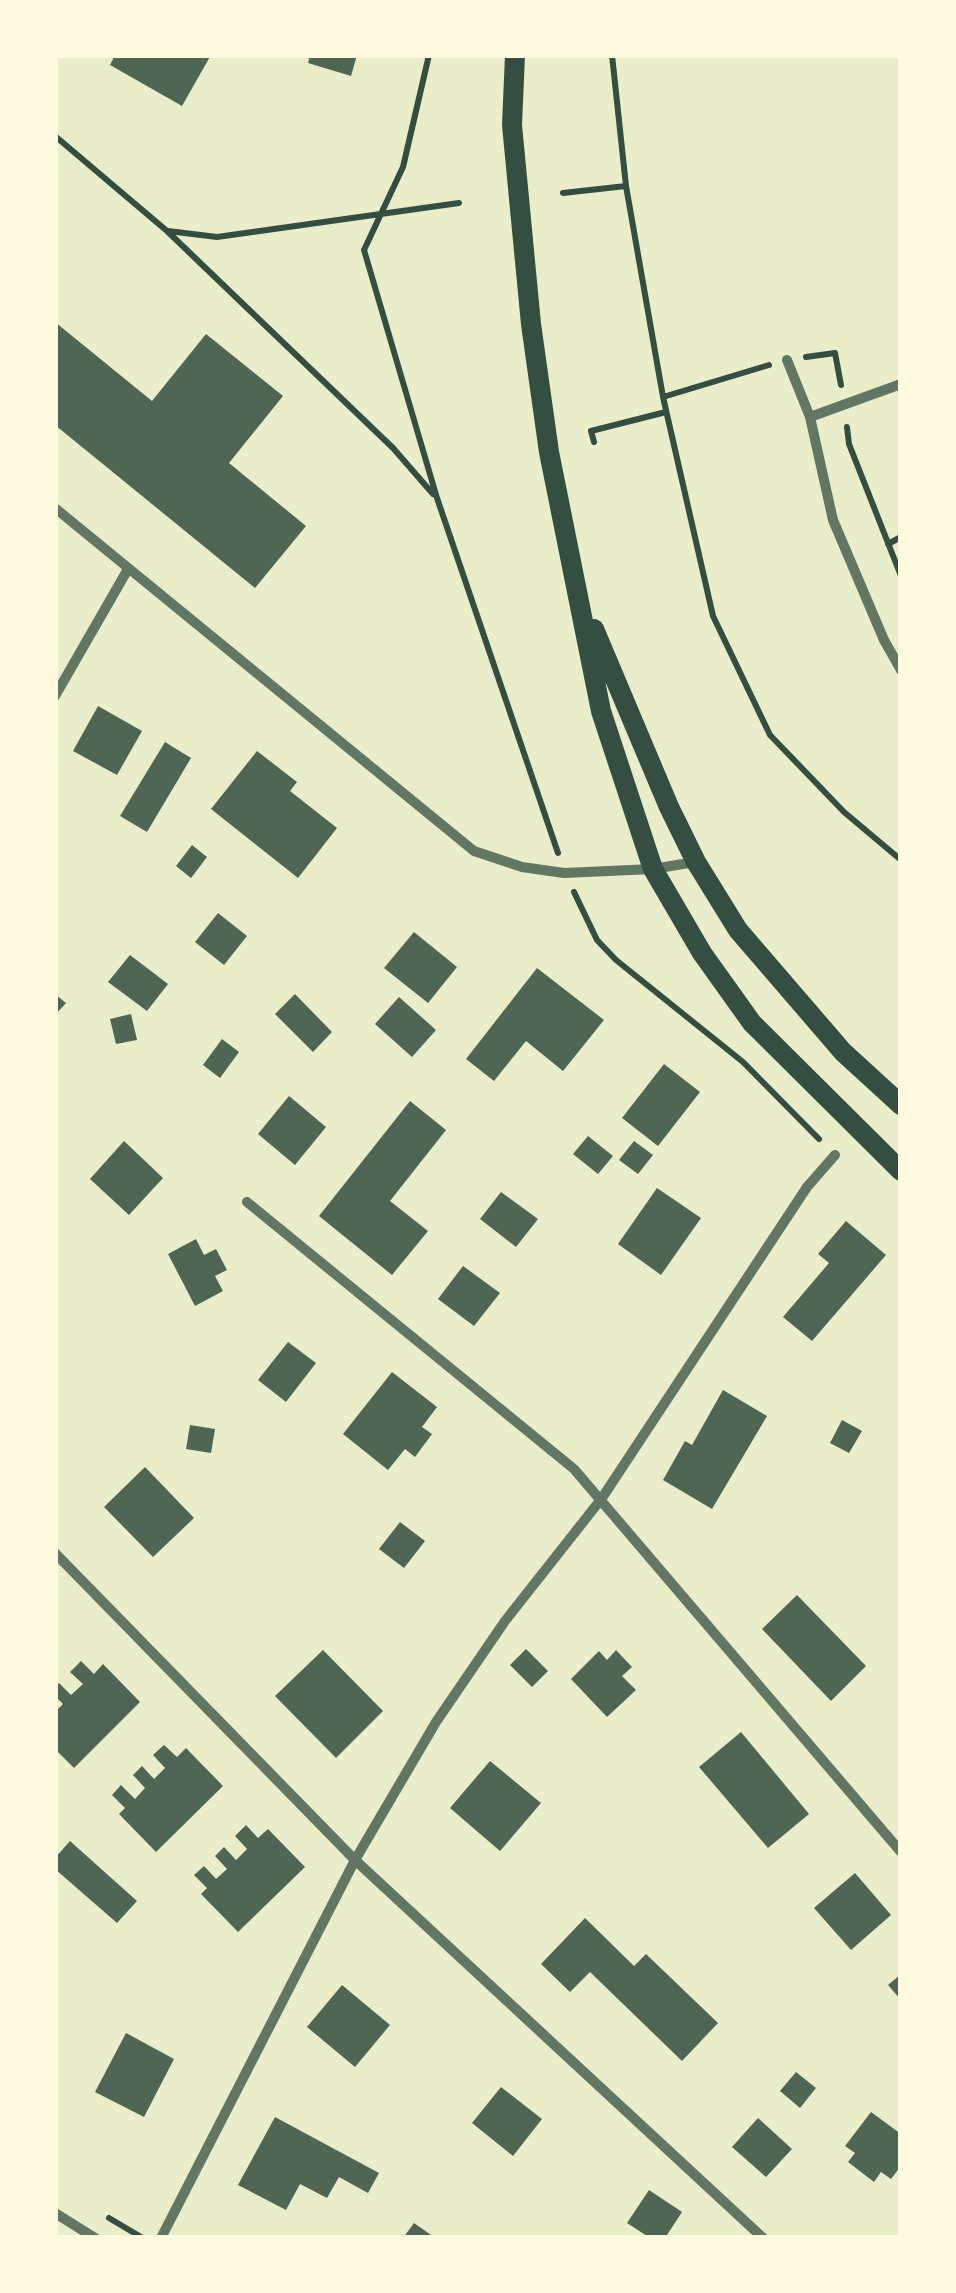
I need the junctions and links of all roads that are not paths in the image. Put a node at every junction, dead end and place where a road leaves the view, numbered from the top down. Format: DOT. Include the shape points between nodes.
graph roads {
  1 [pos="515,55"];
  2 [pos="786,360"];
  3 [pos="901,384"];
  4 [pos="810,417"];
  5 [pos="55,508"];
  6 [pos="128,569"];
  7 [pos="575,586"];
  8 [pos="901,670"];
  9 [pos="55,696"];
  10 [pos="696,862"];
  11 [pos="653,869"];
  12 [pos="901,1105"];
  13 [pos="835,1155"];
  14 [pos="901,1171"];
  15 [pos="247,1202"];
  16 [pos="602,1498"];
  17 [pos="55,1552"];
  18 [pos="901,1852"];
  19 [pos="355,1860"];
  20 [pos="55,2213"];
  21 [pos="95,2238"];
  22 [pos="162,2238"];
  23 [pos="763,2238"];
  1 -- 7 [label="main road" via="512,125 531,324"];
  2 -- 4 [label="street"];
  3 -- 4 [label="street"];
  4 -- 8 [label="street" via="833,520"];
  5 -- 6 [label="street"];
  6 -- 9 [label="street"];
  6 -- 11 [label="street" via="474,851 557,872"];
  7 -- 10 [label="main road"];
  7 -- 11 [label="main road" via="601,710"];
  10 -- 11 [label="street"];
  10 -- 12 [label="main road" via="750,943 843,1052"];
  11 -- 14 [label="main road" via="752,1024"];
  13 -- 16 [label="street" via="807,1187"];
  15 -- 16 [label="street"];
  16 -- 18 [label="street"];
  16 -- 19 [label="street" via="475,1664"];
  17 -- 19 [label="street"];
  19 -- 22 [label="street"];
  19 -- 23 [label="street"];
  20 -- 21 [label="street"];
}
